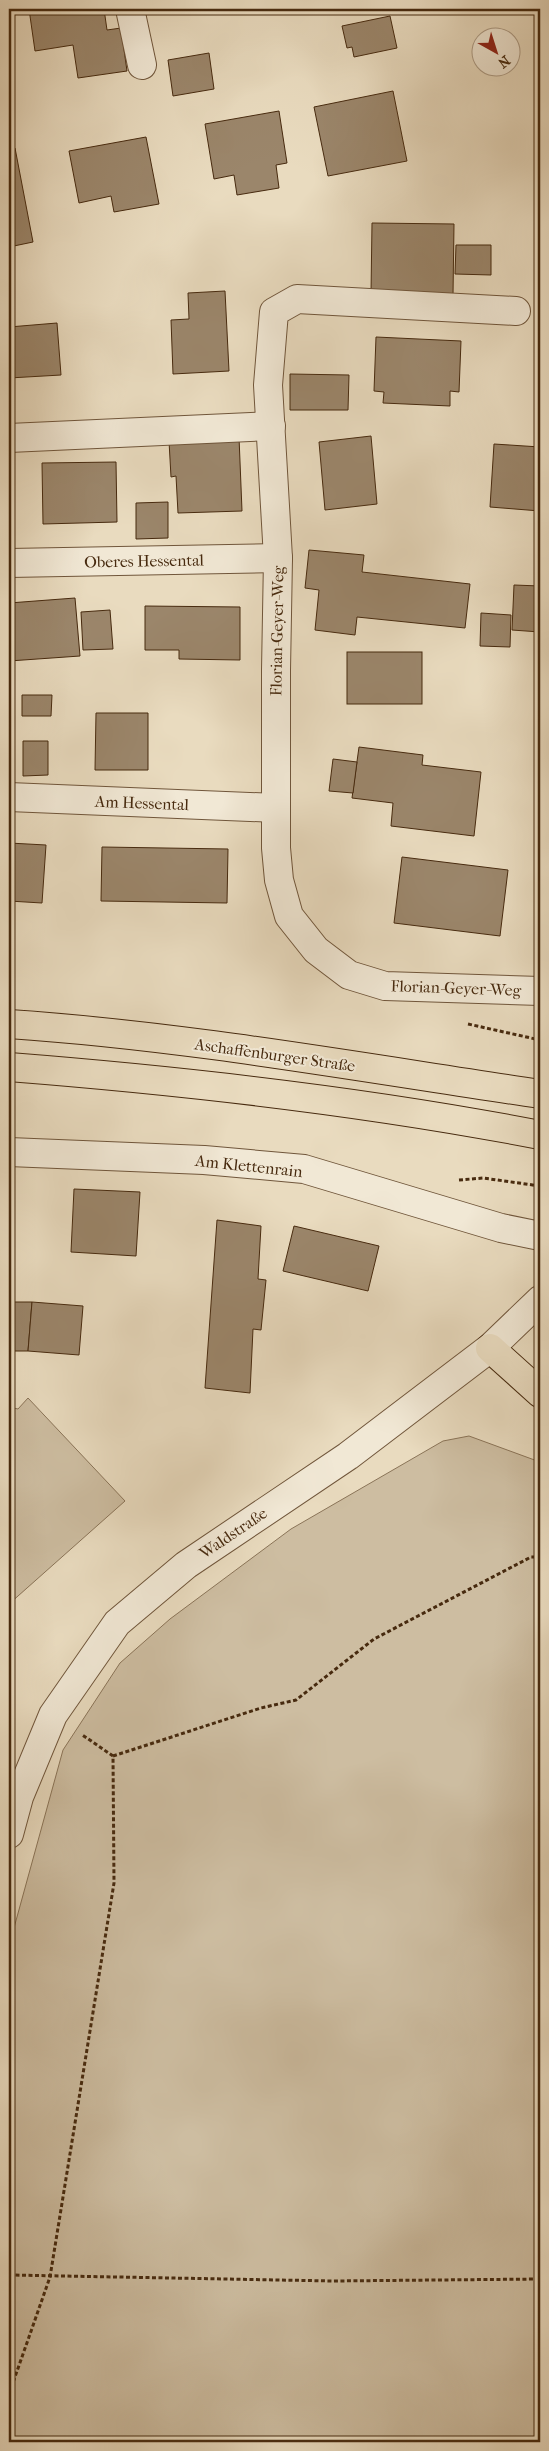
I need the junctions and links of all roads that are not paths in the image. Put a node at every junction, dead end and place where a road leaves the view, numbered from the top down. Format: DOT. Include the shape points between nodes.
graph roads {
  1 [pos="130,9"];
  2 [pos="142,65"];
  3 [pos="516,311"];
  4 [pos="271,426"];
  5 [pos="9,438"];
  6 [pos="278,558"];
  7 [pos="9,563"];
  8 [pos="9,797"];
  9 [pos="276,808"];
  10 [pos="540,992"];
  11 [pos="9,1024"];
  12 [pos="9,1067"];
  13 [pos="540,1094"];
  14 [pos="540,1135"];
  15 [pos="9,1152"];
  16 [pos="540,1236"];
  17 [pos="540,1300"];
  18 [pos="490,1348"];
  19 [pos="540,1393"];
  20 [pos="9,1834"];
  1 -- 2 [label="street"];
  3 -- 4 [label="street, Florian-Geyer-Weg" via="296,300 274,312 268,385"];
  4 -- 5 [label="street"];
  4 -- 6 [label="street, Florian-Geyer-Weg"];
  6 -- 7 [label="street, Oberes Hessental"];
  6 -- 9 [label="street, Florian-Geyer-Weg"];
  8 -- 9 [label="street, Am Hessental"];
  9 -- 10 [label="street, Florian-Geyer-Weg" via="279,880 289,916 316,950 349,975 385,986"];
  11 -- 13 [label="main road, Aschaffenburger Straße" via="68,1028 280,1054"];
  12 -- 14 [label="main road" via="98,1074 398,1110"];
  15 -- 16 [label="street, Am Klettenrain" via="204,1160 304,1170 501,1228"];
  17 -- 18 [label="street, Waldstraße"];
  18 -- 19 [label="main road"];
  18 -- 20 [label="street, Waldstraße" via="348,1456 179,1571 117,1623 52,1715 19,1797"];
}
